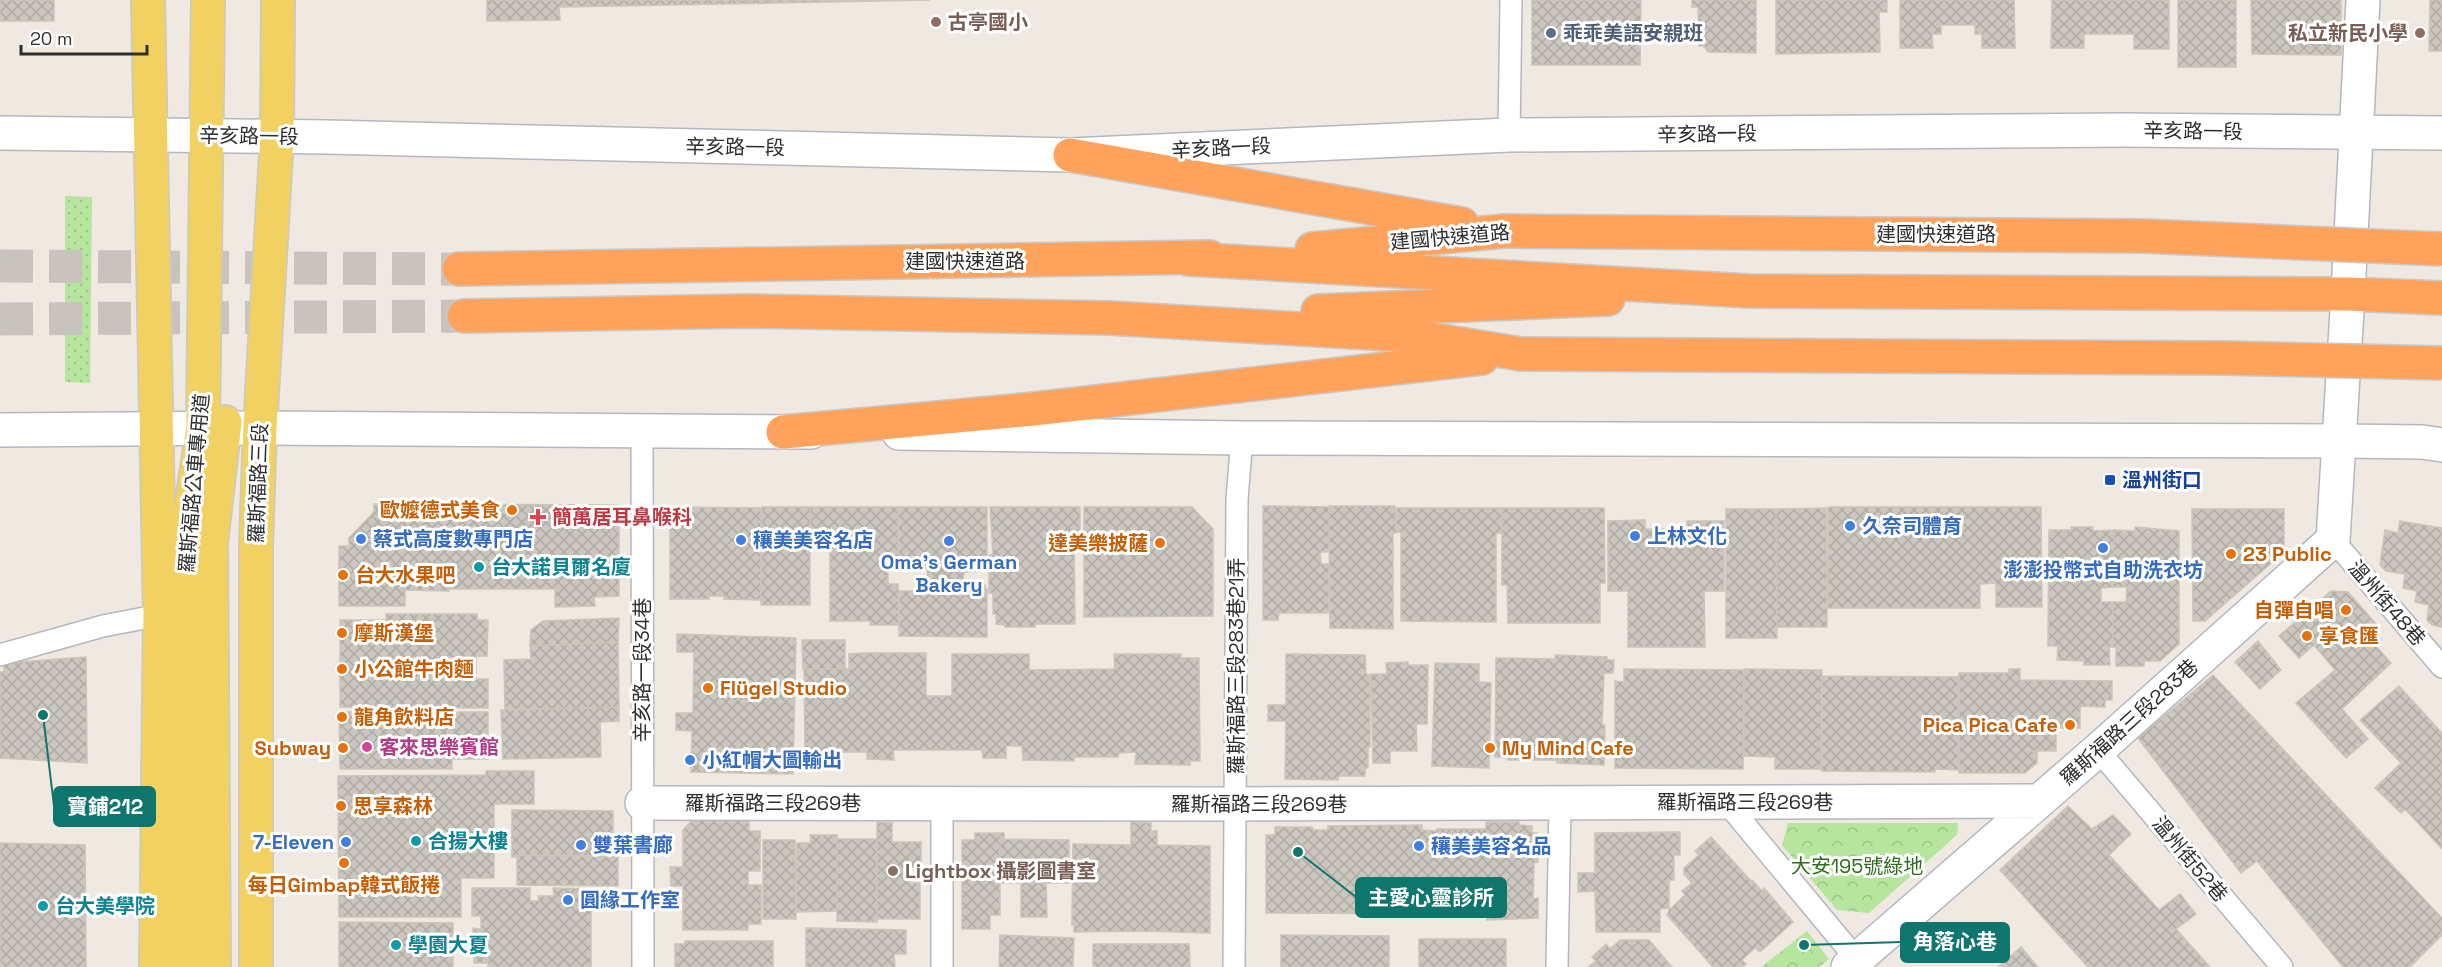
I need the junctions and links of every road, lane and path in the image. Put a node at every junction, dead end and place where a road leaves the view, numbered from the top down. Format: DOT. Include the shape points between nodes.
graph roads {
  1 [pos="148,0"];
  2 [pos="208,0"];
  3 [pos="229,0"];
  4 [pos="278,0"];
  5 [pos="1511,0"];
  6 [pos="2363,0"];
  7 [pos="0,133"];
  8 [pos="2357,133"];
  9 [pos="2442,133"];
  10 [pos="150,135"];
  11 [pos="1509,135"];
  12 [pos="217,136"];
  13 [pos="278,136"];
  14 [pos="1070,155"];
  15 [pos="1505,231"];
  16 [pos="2442,249"];
  17 [pos="1188,259"];
  18 [pos="459,269"];
  19 [pos="1749,291"];
  20 [pos="2348,294"];
  21 [pos="2442,298"];
  22 [pos="2442,308"];
  23 [pos="464,316"];
  24 [pos="1109,318"];
  25 [pos="1521,354"];
  26 [pos="2442,363"];
  27 [pos="214,428"];
  28 [pos="260,428"];
  29 [pos="156,429"];
  30 [pos="0,430"];
  31 [pos="642,430"];
  32 [pos="783,432"];
  33 [pos="1242,438"];
  34 [pos="2340,441"];
  35 [pos="2442,445"];
  36 [pos="2333,540"];
  37 [pos="160,615"];
  38 [pos="0,655"];
  39 [pos="2442,667"];
  40 [pos="2098,750"];
  41 [pos="2039,801"];
  42 [pos="942,802"];
  43 [pos="1560,802"];
  44 [pos="1726,802"];
  45 [pos="642,803"];
  46 [pos="1235,804"];
  47 [pos="1856,965"];
  48 [pos="156,967"];
  49 [pos="187,967"];
  50 [pos="214,967"];
  51 [pos="256,967"];
  52 [pos="644,967"];
  53 [pos="942,967"];
  54 [pos="1234,967"];
  55 [pos="1557,967"];
  56 [pos="2282,967"];
  1 -- 10 [label="main road"];
  2 -- 12 [label="main road, 羅斯福路公車專用道"];
  3 -- 12 [label="main road, 羅斯福路公車專用道"];
  4 -- 13 [label="main road, 羅斯福路三段"];
  5 -- 11 [label="lane"];
  6 -- 8 [label="main road"];
  7 -- 10 [label="main road, 辛亥路一段"];
  8 -- 9 [label="main road, 辛亥路一段"];
  8 -- 11 [label="main road, 辛亥路一段" via="2123,130"];
  8 -- 20 [label="main road"];
  10 -- 12 [label="main road, 辛亥路一段"];
  10 -- 29 [label="main road"];
  11 -- 14 [label="main road, 辛亥路一段"];
  12 -- 13 [label="main road, 辛亥路一段"];
  12 -- 27 [label="main road, 羅斯福路公車專用道"];
  13 -- 14 [label="main road, 辛亥路一段"];
  13 -- 28 [label="main road, 羅斯福路三段"];
  14 -- 15 [label="highway"];
  15 -- 16 [label="highway, 建國快速道路, bridge" via="2143,236"];
  15 -- 17 [label="highway, 建國快速道路"];
  17 -- 18 [label="highway, 建國快速道路"];
  17 -- 19 [label="highway"];
  19 -- 20 [label="highway"];
  19 -- 24 [label="highway" via="1542,304"];
  20 -- 21 [label="highway"];
  20 -- 22 [label="highway"];
  20 -- 34 [label="main road"];
  23 -- 24 [label="highway" via="748,311"];
  24 -- 25 [label="highway" via="1405,335"];
  25 -- 26 [label="highway, bridge"];
  25 -- 32 [label="highway" via="1034,409"];
  27 -- 28 [label="main road"];
  27 -- 29 [label="main road"];
  27 -- 49 [label="main road, 羅斯福路公車專用道" via="186,543"];
  27 -- 50 [label="main road, 羅斯福路公車專用道"];
  28 -- 31 [label="main road"];
  28 -- 51 [label="main road, 羅斯福路三段" via="256,544"];
  29 -- 30 [label="main road"];
  29 -- 37 [label="main road"];
  31 -- 32 [label="main road"];
  31 -- 45 [label="lane, 辛亥路一段34巷"];
  32 -- 33 [label="main road"];
  33 -- 34 [label="main road"];
  33 -- 46 [label="lane, 羅斯福路三段283巷21弄" via="1237,499"];
  34 -- 35 [label="main road"];
  34 -- 36 [label="main road"];
  36 -- 39 [label="lane, 溫州街48巷"];
  36 -- 40 [label="main road, 羅斯福路三段283巷"];
  37 -- 38 [label="lane" via="103,626"];
  37 -- 48 [label="main road"];
  40 -- 41 [label="main road, 羅斯福路三段283巷"];
  40 -- 56 [label="lane, 溫州街52巷"];
  41 -- 44 [label="main road, 羅斯福路三段269巷"];
  41 -- 47 [label="main road, 羅斯福路三段283巷"];
  42 -- 45 [label="main road, 羅斯福路三段269巷"];
  42 -- 46 [label="main road, 羅斯福路三段269巷"];
  42 -- 53 [label="lane"];
  43 -- 44 [label="main road, 羅斯福路三段269巷"];
  43 -- 46 [label="main road, 羅斯福路三段269巷"];
  43 -- 55 [label="lane"];
  44 -- 47 [label="lane"];
  45 -- 52 [label="lane"];
  46 -- 54 [label="lane, 羅斯福路三段283巷21弄"];
}
